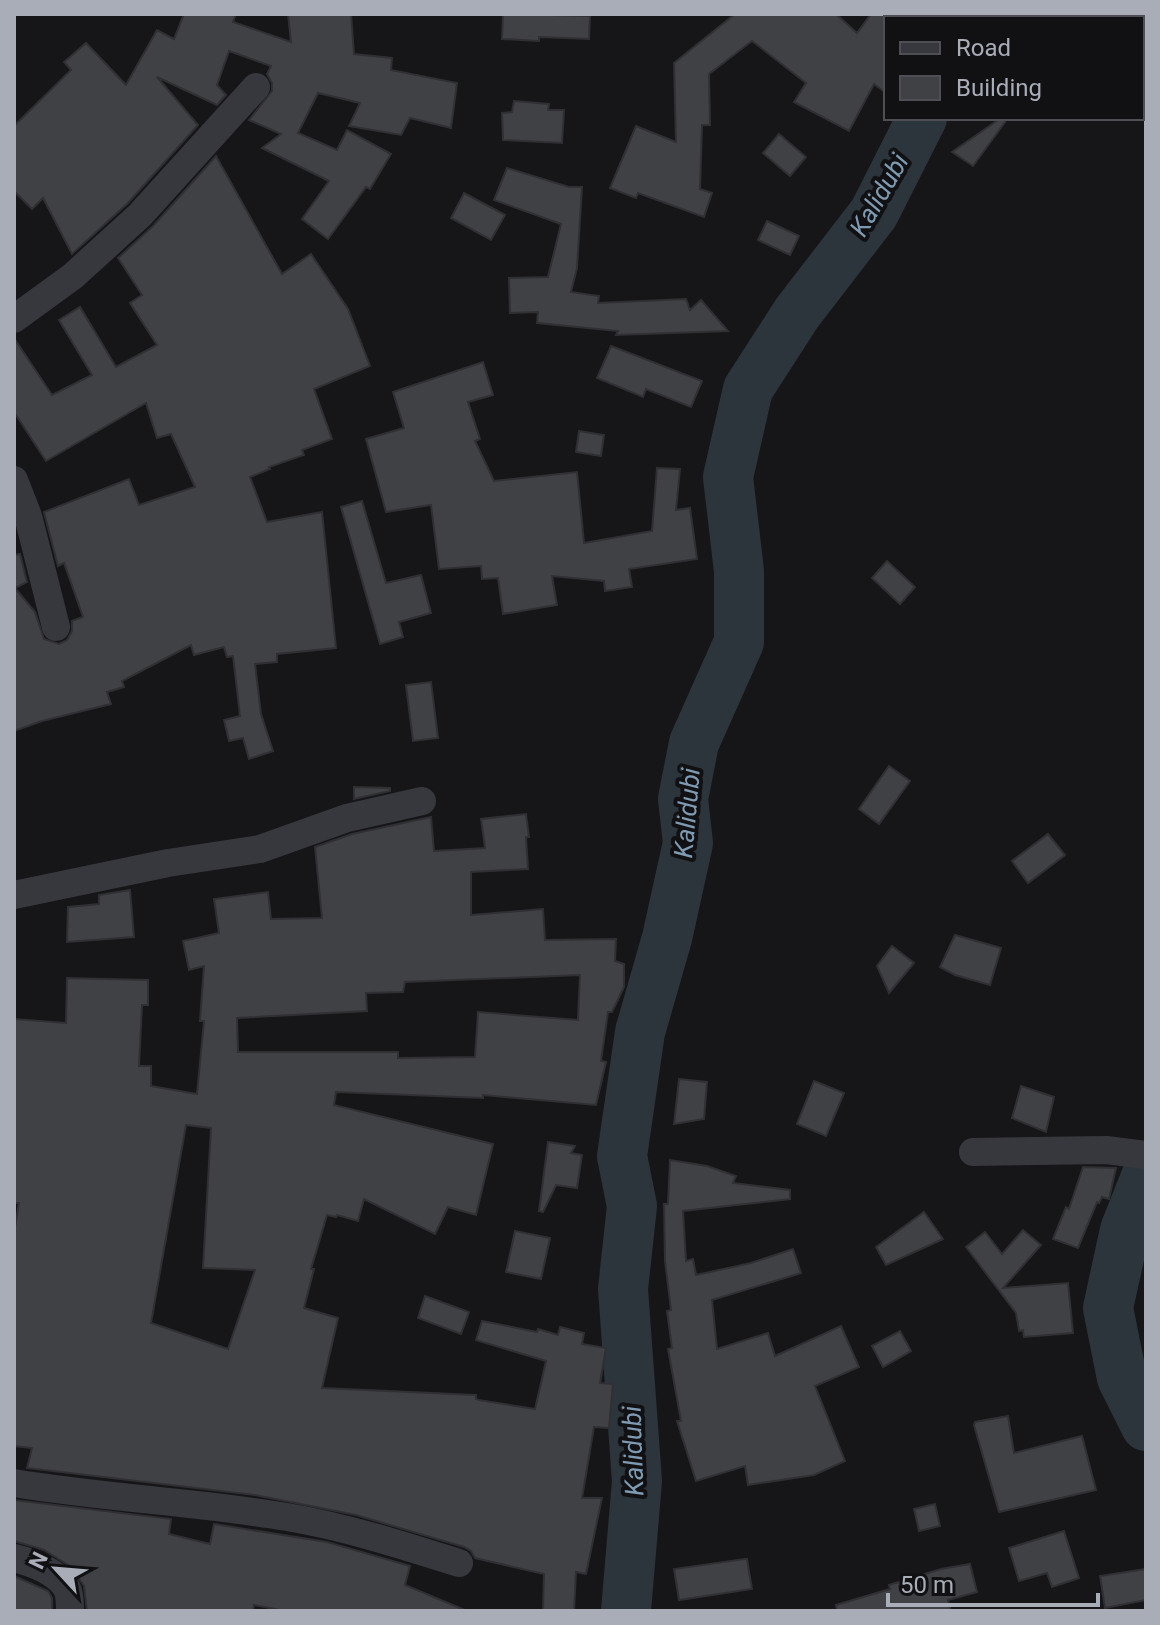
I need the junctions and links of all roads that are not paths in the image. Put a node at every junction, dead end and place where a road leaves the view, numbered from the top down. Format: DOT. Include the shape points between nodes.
graph roads {
  1 [pos="256,87"];
  2 [pos="14,319"];
  3 [pos="14,480"];
  4 [pos="56,627"];
  5 [pos="422,801"];
  6 [pos="14,895"];
  7 [pos="973,1152"];
  8 [pos="1146,1155"];
  9 [pos="14,1483"];
  10 [pos="14,1558"];
  11 [pos="459,1563"];
  12 [pos="70,1611"];
  1 -- 2 [label="street" via="140,215 73,276"];
  3 -- 4 [label="street"];
  5 -- 6 [label="street" via="347,818 260,849"];
  7 -- 8 [label="street" via="1106,1150"];
  9 -- 11 [label="street" via="287,1517"];
  10 -- 12 [label="street" via="53,1575 68,1590"];
}
